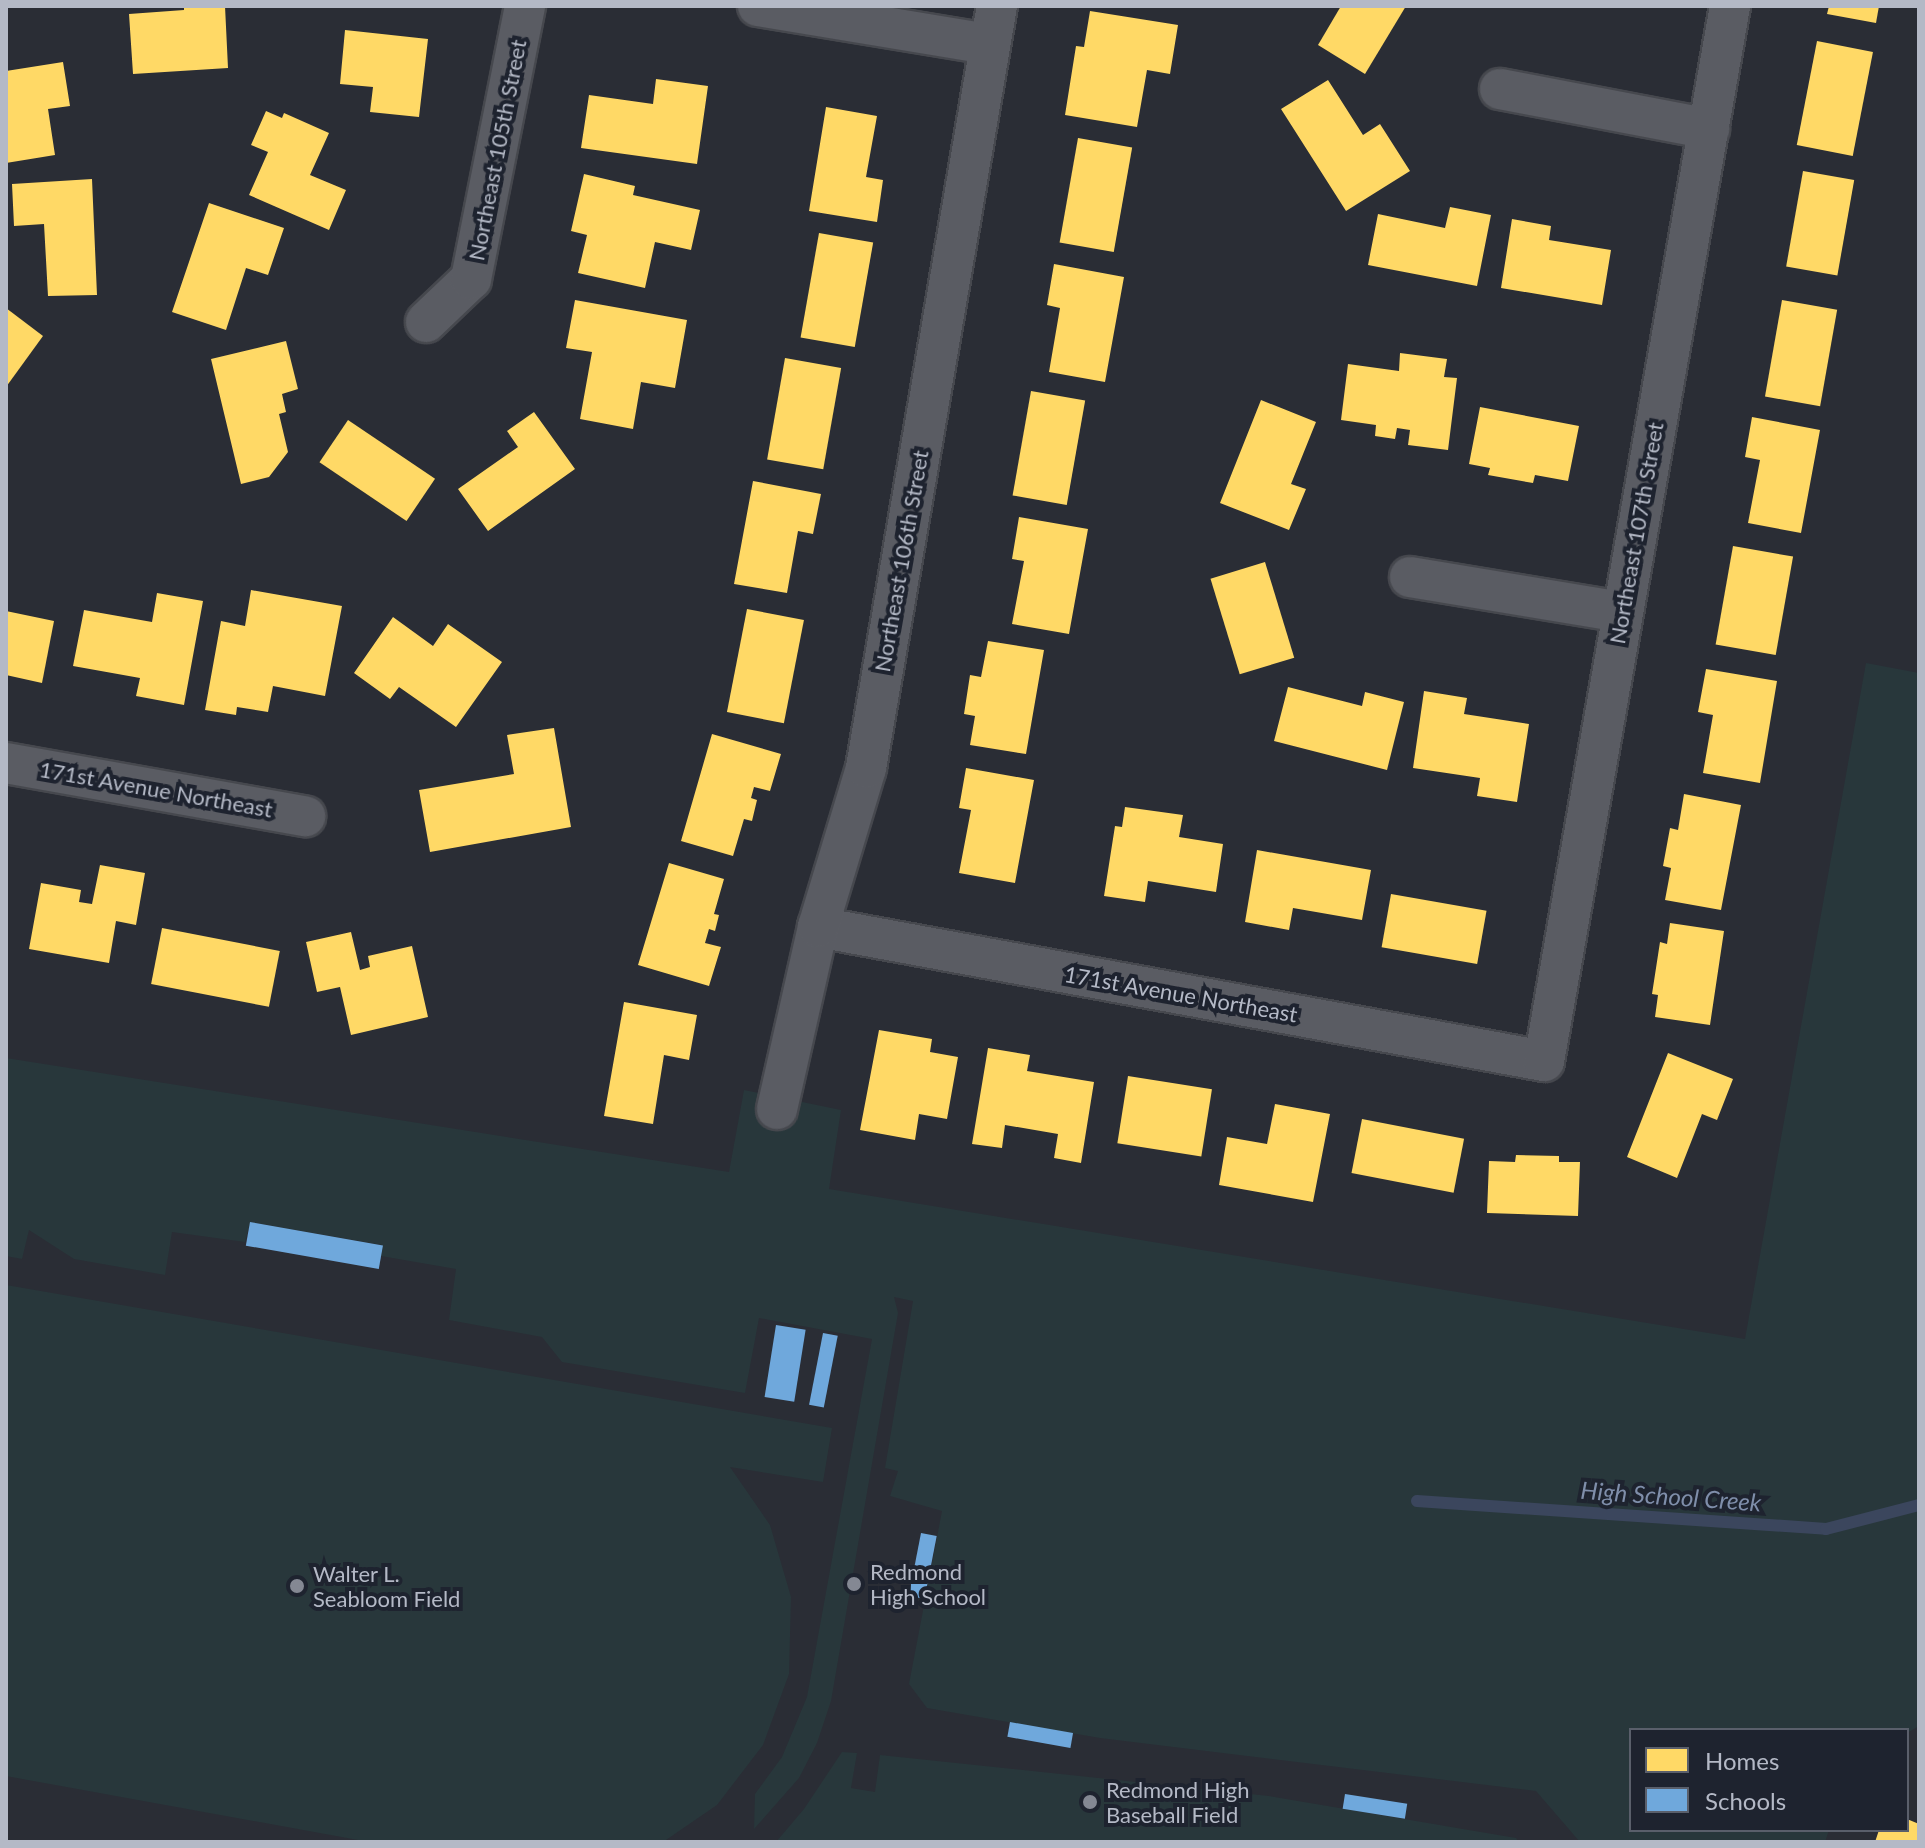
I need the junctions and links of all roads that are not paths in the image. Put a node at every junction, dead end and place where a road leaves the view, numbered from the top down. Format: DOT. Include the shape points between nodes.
graph roads {
  1 [pos="525,6"];
  2 [pos="758,6"];
  3 [pos="997,6"];
  4 [pos="1730,6"];
  5 [pos="988,44"];
  6 [pos="1500,89"];
  7 [pos="1709,129"];
  8 [pos="426,322"];
  9 [pos="1410,577"];
  10 [pos="1621,612"];
  11 [pos="6,763"];
  12 [pos="305,816"];
  13 [pos="818,927"];
  14 [pos="1544,1061"];
  15 [pos="777,1109"];
  1 -- 8 [label="street, Northeast 105th Street" via="471,279"];
  2 -- 5 [label="street"];
  3 -- 5 [label="street, Northeast 106th Street"];
  4 -- 7 [label="street, Northeast 107th Street"];
  5 -- 13 [label="street, Northeast 106th Street" via="866,768"];
  6 -- 7 [label="street"];
  7 -- 10 [label="street, Northeast 107th Street"];
  9 -- 10 [label="street"];
  10 -- 14 [label="street, Northeast 107th Street"];
  11 -- 12 [label="street, 171st Avenue Northeast"];
  13 -- 14 [label="street, 171st Avenue Northeast"];
  13 -- 15 [label="street, Northeast 106th Street"];
}
